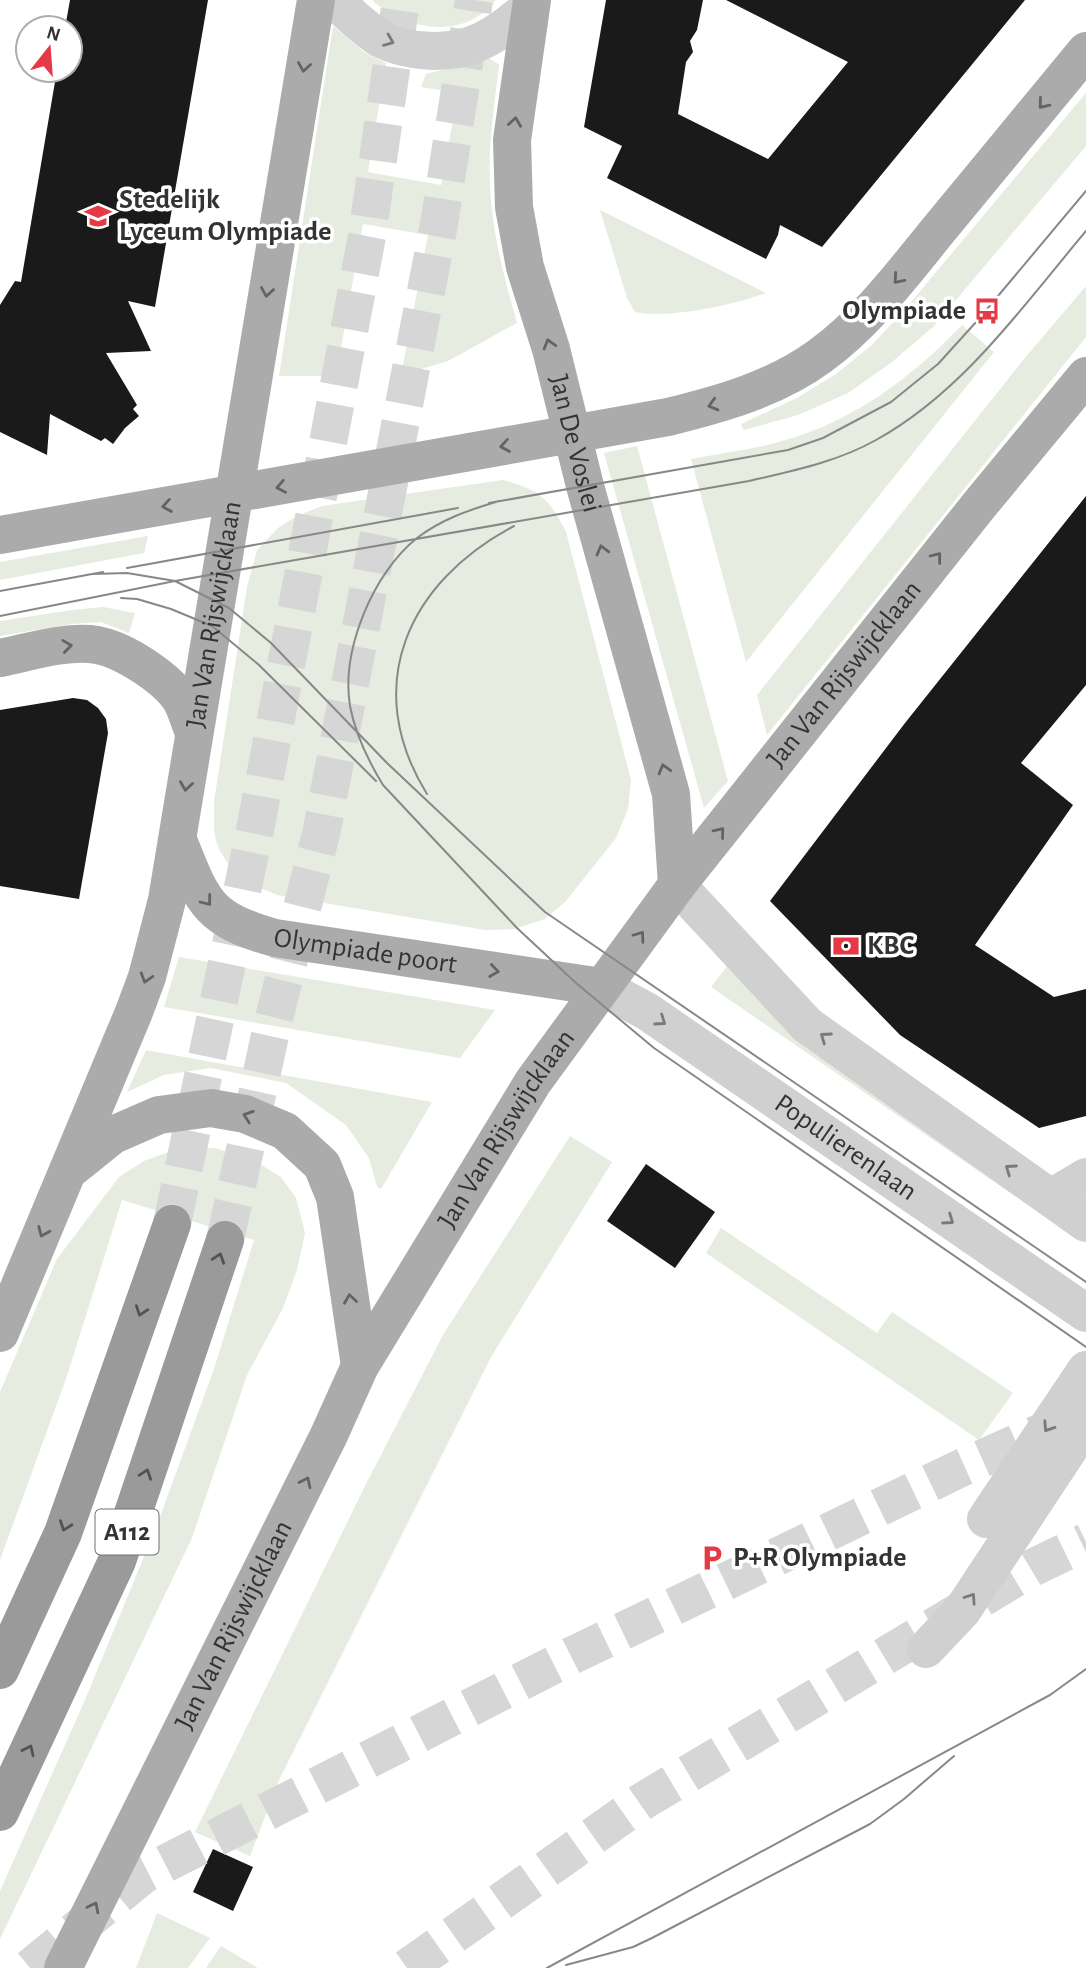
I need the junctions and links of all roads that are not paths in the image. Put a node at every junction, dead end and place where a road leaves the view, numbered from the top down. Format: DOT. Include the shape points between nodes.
graph roads {
  1 [pos="316,0"];
  2 [pos="334,0"];
  3 [pos="532,3"];
  4 [pos="1086,51"];
  5 [pos="1086,376"];
  6 [pos="572,434"];
  7 [pos="235,495"];
  8 [pos="0,536"];
  9 [pos="0,658"];
  10 [pos="194,733"];
  11 [pos="178,840"];
  12 [pos="677,885"];
  13 [pos="602,986"];
  14 [pos="70,1169"];
  15 [pos="1086,1177"];
  16 [pos="1051,1198"];
  17 [pos="1086,1223"];
  18 [pos="172,1224"];
  19 [pos="225,1240"];
  20 [pos="1086,1314"];
  21 [pos="0,1333"];
  22 [pos="360,1366"];
  23 [pos="1086,1370"];
  24 [pos="1086,1423"];
  25 [pos="986,1519"];
  26 [pos="926,1649"];
  27 [pos="0,1670"];
  28 [pos="0,1812"];
  29 [pos="63,1968"];
  1 -- 7 [label="main road, one-way"];
  2 -- 3 [label="street, one-way" via="381,39 412,49 444,50 476,44"];
  6 -- 3 [label="main road, Jan De Voslei, one-way" via="514,207 512,139"];
  4 -- 6 [label="main road, Jan Van Rijswijcklaan, one-way" via="894,284 821,356 779,381 739,397 668,417"];
  12 -- 5 [label="main road, Jan Van Rijswijcklaan, one-way"];
  6 -- 7 [label="main road, Jan Van Rijswijcklaan, one-way"];
  12 -- 6 [label="main road, Jan De Voslei, one-way" via="671,794"];
  7 -- 8 [label="main road, one-way"];
  7 -- 10 [label="main road, Jan Van Rijswijcklaan"];
  9 -- 10 [label="main road, one-way" via="72,645 97,645 122,653 181,700"];
  10 -- 11 [label="main road, Jan Van Rijswijcklaan, one-way"];
  11 -- 13 [label="main road, Olympiade poort, one-way" via="197,889 216,912 241,928 275,938"];
  11 -- 14 [label="main road, Jan Van Rijswijcklaan, one-way" via="147,977"];
  13 -- 12 [label="main road, Jan Van Rijswijcklaan, one-way"];
  16 -- 12 [label="street, one-way" via="807,1025"];
  13 -- 20 [label="street, Populierenlaan, one-way" via="648,1012"];
  13 -- 22 [label="main road, Jan Van Rijswijcklaan" via="533,1082"];
  14 -- 21 [label="main road, Jan Van Rijswijcklaan, one-way"];
  22 -- 14 [label="main road, one-way" via="335,1197 322,1165 285,1131 245,1114 211,1108 159,1115 113,1135"];
  15 -- 16 [label="street"];
  16 -- 17 [label="street"];
  18 -- 27 [label="highway, A112, one-way" via="63,1533"];
  28 -- 19 [label="highway, A112, one-way" via="117,1561"];
  29 -- 22 [label="main road, Jan Van Rijswijcklaan, one-way"];
  23 -- 25 [label="street, one-way"];
  26 -- 24 [label="street, one-way" via="962,1611"];
}
